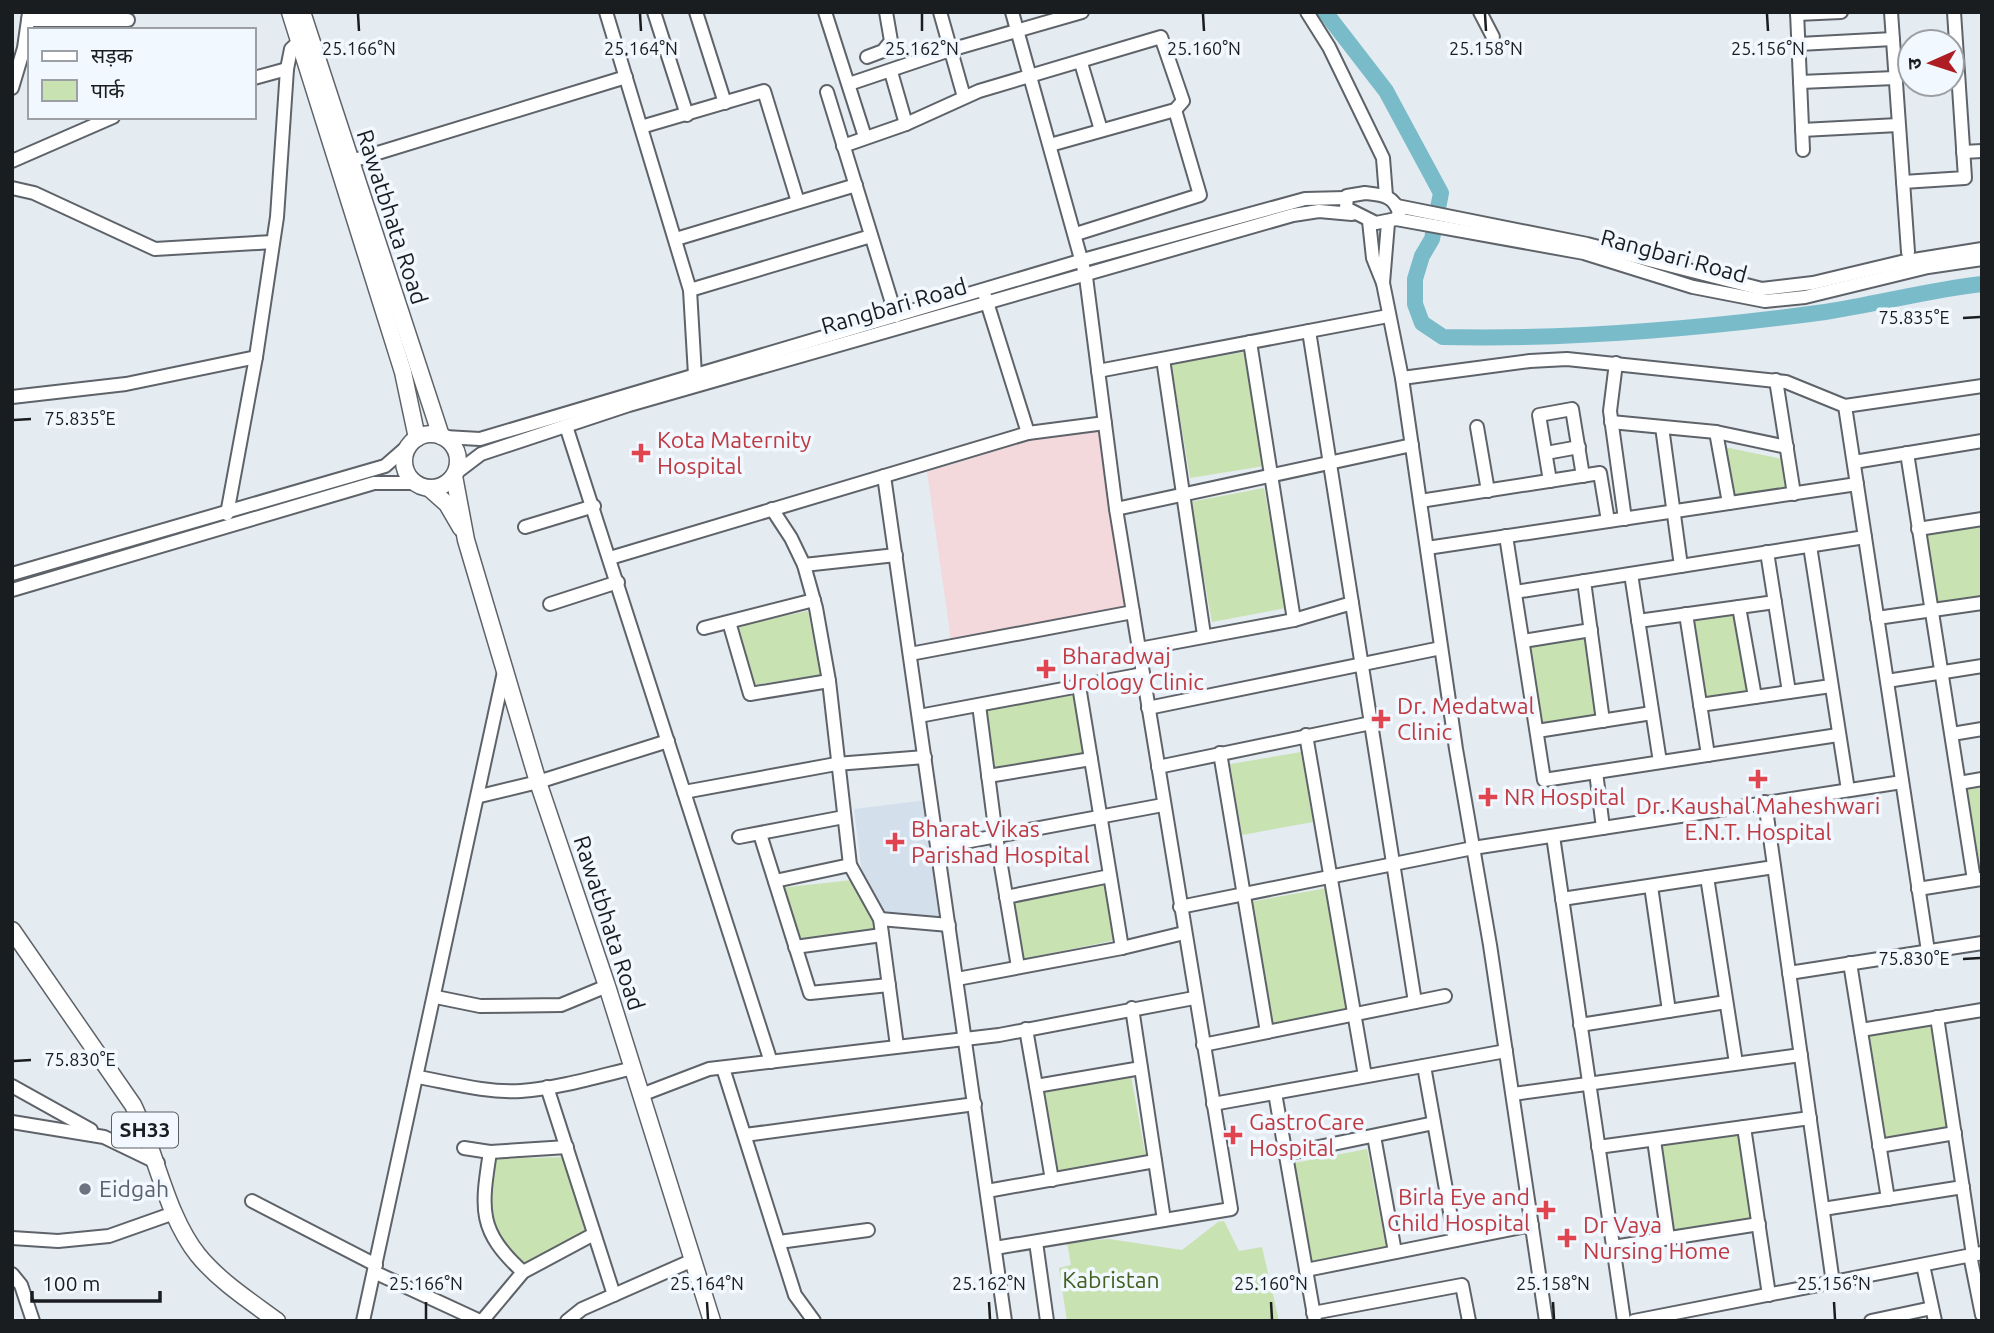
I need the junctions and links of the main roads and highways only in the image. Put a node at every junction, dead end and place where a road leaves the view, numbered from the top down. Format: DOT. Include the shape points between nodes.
graph roads {
  1 [pos="290,12"];
  2 [pos="302,12"];
  3 [pos="303,37"];
  4 [pos="344,163"];
  5 [pos="413,412"];
  6 [pos="443,437"];
  7 [pos="413,441"];
  8 [pos="396,460"];
  9 [pos="455,474"];
  10 [pos="422,486"];
  11 [pos="466,540"];
  12 [pos="15,940"];
  13 [pos="277,1321"];
  14 [pos="712,1321"];
  1 -- 3 [label="main road, Rawatbhata Road"];
  2 -- 3 [label="main road, Rawatbhata Road"];
  3 -- 4 [label="main road, Rawatbhata Road" via="329,132"];
  4 -- 5 [label="main road, Rawatbhata Road"];
  4 -- 6 [label="main road, Rawatbhata Road"];
  5 -- 7 [label="main road, Rawatbhata Road"];
  5 -- 8 [label="main road"];
  6 -- 7 [label="main road" via="432,433"];
  6 -- 9 [label="main road" via="458,457"];
  7 -- 10 [label="main road" via="404,461 409,477"];
  9 -- 10 [label="main road" via="443,486"];
  9 -- 11 [label="main road, Rawatbhata Road"];
  10 -- 11 [label="main road, Rawatbhata Road" via="447,505"];
  11 -- 14 [label="main road, Rawatbhata Road" via="538,782"];
  12 -- 13 [label="main road, SH33" via="133,1105 174,1213 198,1255"];
}
